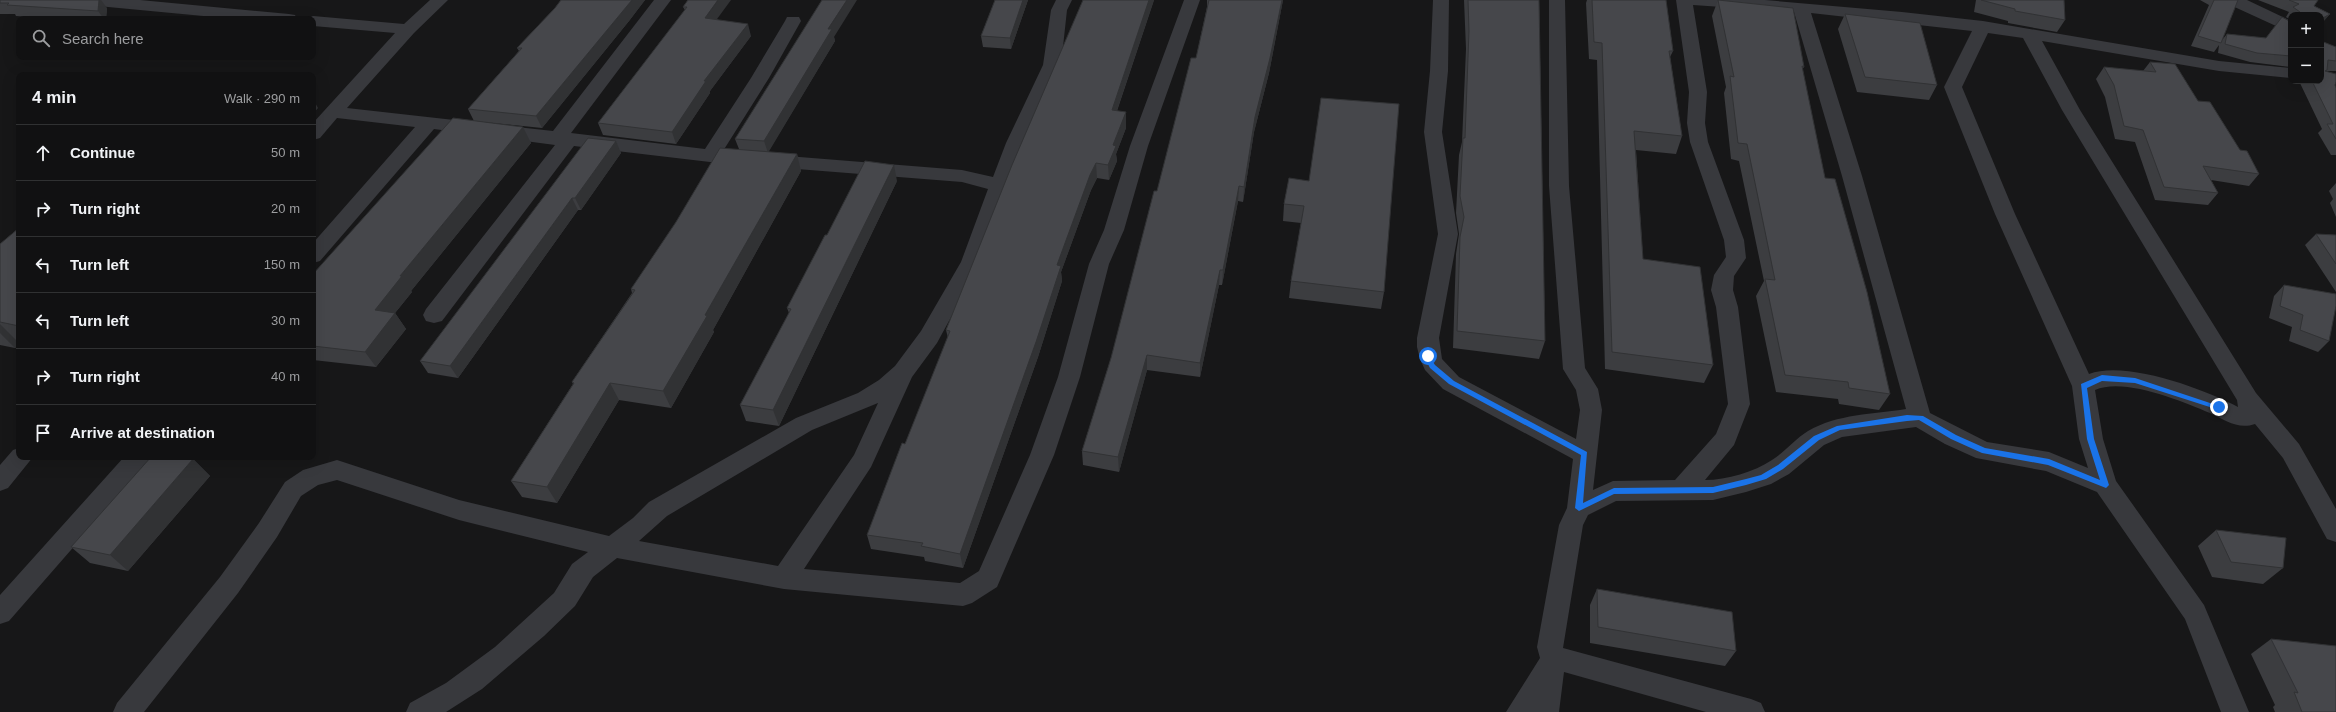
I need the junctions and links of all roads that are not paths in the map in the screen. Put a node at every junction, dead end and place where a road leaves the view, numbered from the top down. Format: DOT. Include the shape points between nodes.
graph roads {
  1 [pos="87,0"];
  2 [pos="440,0"];
  3 [pos="663,0"];
  4 [pos="1064,0"];
  5 [pos="1192,0"];
  6 [pos="1441,0"];
  7 [pos="1557,0"];
  8 [pos="1684,0"];
  9 [pos="1688,0"];
  10 [pos="2234,0"];
  11 [pos="1801,7"];
  12 [pos="257,16"];
  13 [pos="316,21"];
  14 [pos="793,21"];
  15 [pos="1983,26"];
  16 [pos="2288,27"];
  17 [pos="408,29"];
  18 [pos="2029,34"];
  19 [pos="2288,73"];
  20 [pos="333,112"];
  21 [pos="429,124"];
  22 [pos="316,131"];
  23 [pos="563,139"];
  24 [pos="710,156"];
  25 [pos="1000,186"];
  26 [pos="316,253"];
  27 [pos="434,316"];
  28 [pos="903,372"];
  29 [pos="2084,386"];
  30 [pos="2248,399"];
  31 [pos="1920,418"];
  32 [pos="1584,454"];
  33 [pos="18,460"];
  34 [pos="135,460"];
  35 [pos="0,481"];
  36 [pos="2106,485"];
  37 [pos="1681,490"];
  38 [pos="1579,508"];
  39 [pos="2336,532"];
  40 [pos="613,547"];
  41 [pos="784,578"];
  42 [pos="0,613"];
  43 [pos="1553,657"];
  44 [pos="127,712"];
  45 [pos="420,712"];
  46 [pos="1520,712"];
  47 [pos="1545,712"];
  48 [pos="1751,712"];
  49 [pos="2235,712"];
  1 -- 12 [label="street"];
  2 -- 17 [label="street"];
  3 -- 23 [label="street"];
  4 -- 25 [label="street" via="1059,10 1052,65 1015,143"];
  5 -- 41 [label="street" via="1139,146 1114,230 1099,264 1069,377 1045,448 988,579 963,595"];
  6 -- 32 [label="street" via="1439,71 1433,132 1448,234 1428,338 1428,356 1433,367 1451,382"];
  7 -- 32 [label="street" via="1560,186 1574,369 1587,389 1591,410"];
  8 -- 37 [label="street" via="1698,92 1696,123 1699,142 1734,240 1736,258 1724,275 1722,290 1727,307 1738,404 1726,438"];
  9 -- 11 [label="street"];
  10 -- 16 [label="street"];
  11 -- 15 [label="street"];
  11 -- 31 [label="street"];
  13 -- 17 [label="street"];
  14 -- 24 [label="street"];
  15 -- 18 [label="street"];
  15 -- 29 [label="street" via="1953,87 2006,214"];
  17 -- 20 [label="street"];
  18 -- 19 [label="street" via="2219,66"];
  18 -- 30 [label="street" via="2071,110"];
  20 -- 21 [label="street"];
  20 -- 22 [label="street"];
  21 -- 23 [label="street"];
  21 -- 26 [label="street"];
  23 -- 24 [label="street"];
  23 -- 27 [label="street"];
  24 -- 25 [label="street" via="962,176"];
  25 -- 28 [label="street" via="971,262 929,337"];
  28 -- 40 [label="street" via="866,399 804,424 666,503"];
  28 -- 41 [label="street" via="863,460"];
  29 -- 30 [label="street" via="2102,378 2135,381 2248,418 2252,416"];
  29 -- 36 [label="street" via="2091,439"];
  30 -- 39 [label="street" via="2291,451"];
  31 -- 36 [label="street" via="1984,451 2049,462"];
  31 -- 37 [label="street" via="1839,428 1816,438 1781,467 1763,477 1713,490"];
  32 -- 38 [label="street"];
  33 -- 35 [label="street"];
  34 -- 42 [label="street"];
  36 -- 49 [label="street" via="2195,613"];
  37 -- 38 [label="street" via="1614,491"];
  38 -- 43 [label="street" via="1571,525 1550,646"];
  40 -- 41 [label="street"];
  40 -- 44 [label="street" via="459,510 337,470 311,477 293,489 229,585"];
  40 -- 45 [label="street" via="576,578 570,592 530,634 438,703"];
  43 -- 46 [label="street"];
  43 -- 47 [label="street"];
  43 -- 48 [label="street"];
}
